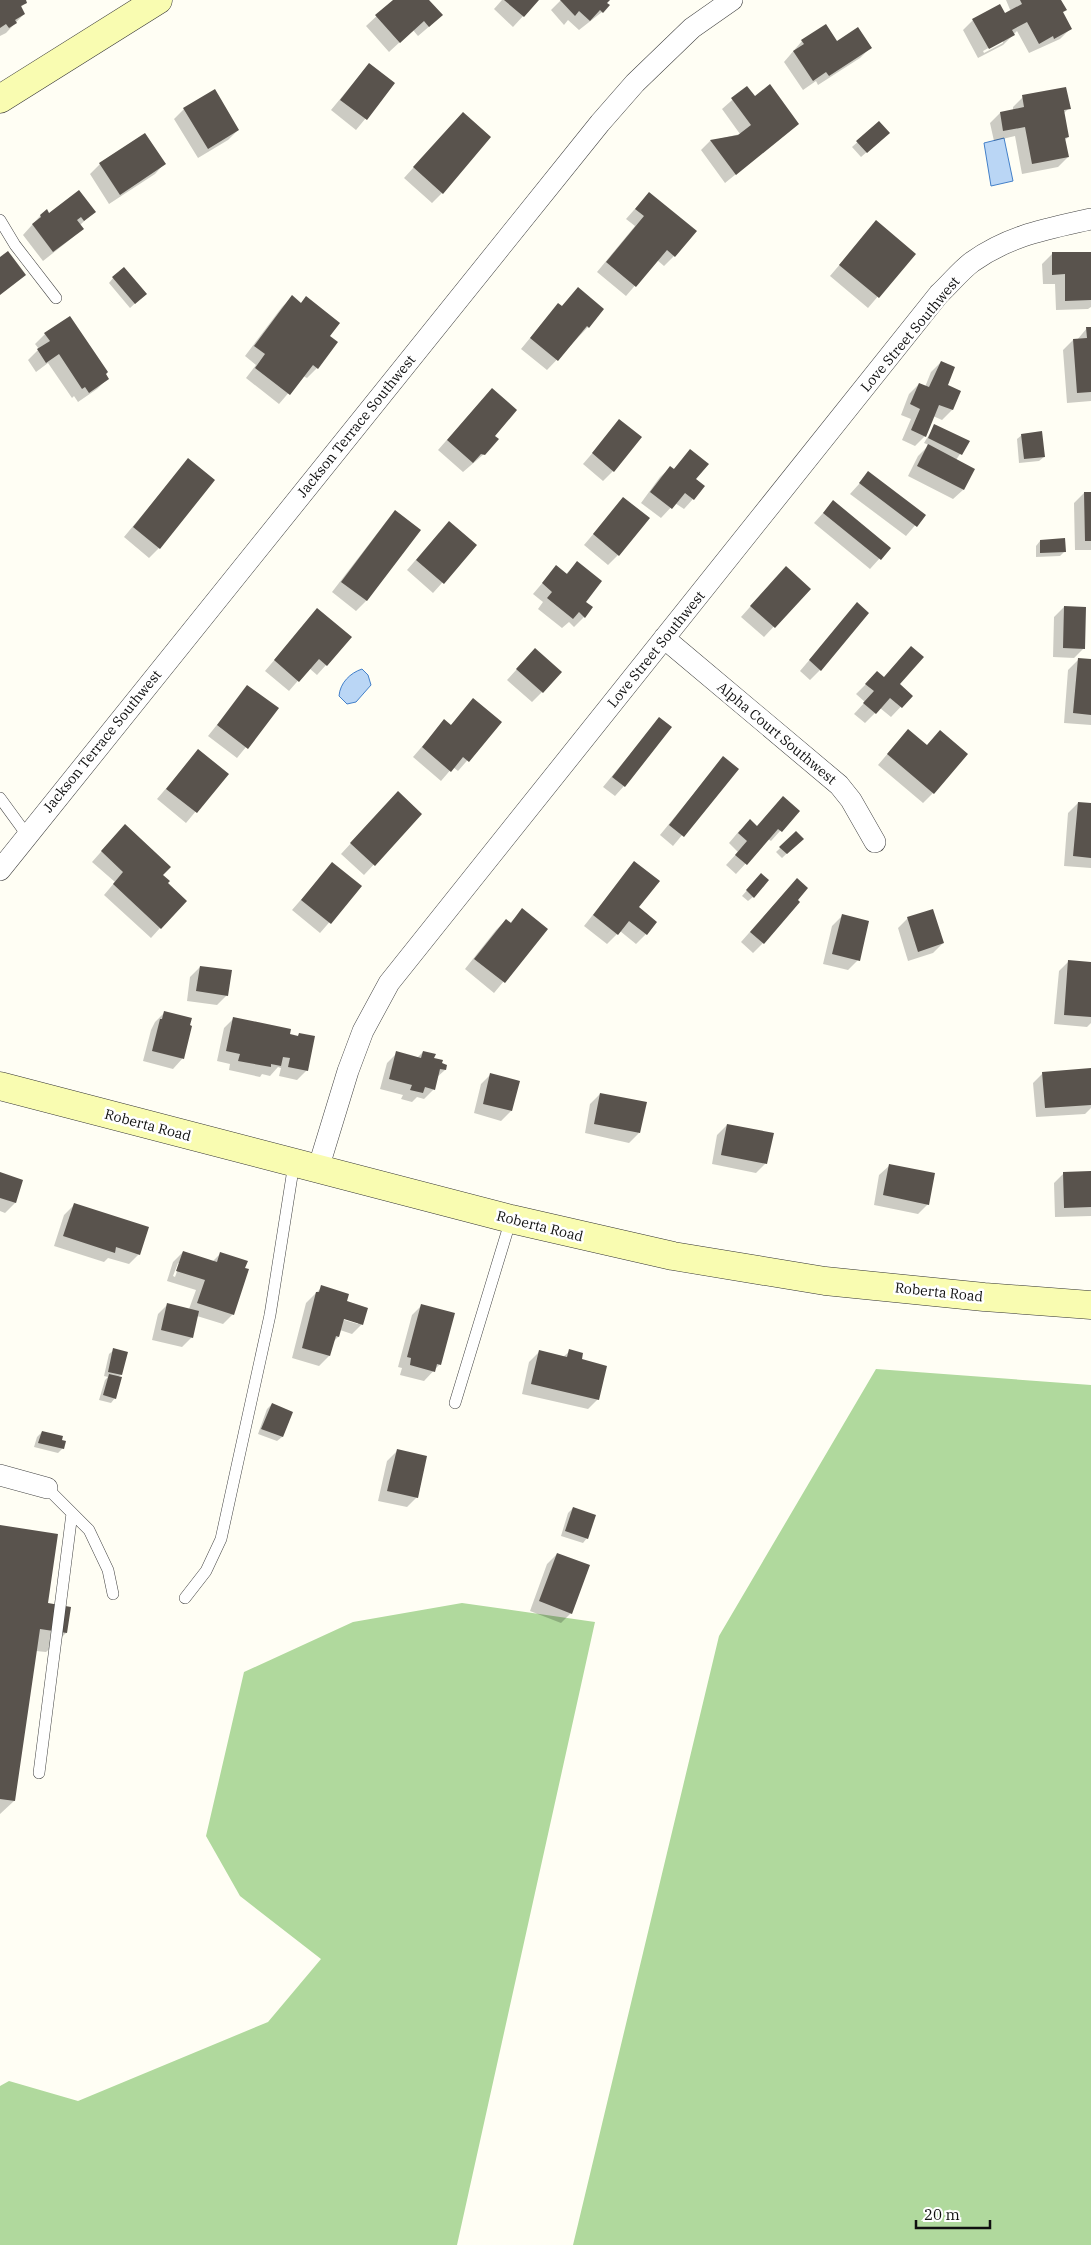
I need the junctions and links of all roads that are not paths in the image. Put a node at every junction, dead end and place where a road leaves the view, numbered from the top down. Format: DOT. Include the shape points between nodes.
graph roads {
  1 [pos="158,0"];
  2 [pos="732,0"];
  3 [pos="0,99"];
  4 [pos="1091,219"];
  5 [pos="0,220"];
  6 [pos="56,298"];
  7 [pos="664,638"];
  8 [pos="0,798"];
  9 [pos="27,835"];
  10 [pos="875,842"];
  11 [pos="0,870"];
  12 [pos="0,1086"];
  13 [pos="306,1166"];
  14 [pos="511,1219"];
  15 [pos="1091,1305"];
  16 [pos="456,1403"];
  17 [pos="0,1475"];
  18 [pos="47,1488"];
  19 [pos="72,1513"];
  20 [pos="113,1594"];
  21 [pos="185,1598"];
  22 [pos="39,1772"];
  1 -- 3 [label="street"];
  2 -- 9 [label="street, Jackson Terrace Southwest" via="692,28 635,83 600,123"];
  4 -- 7 [label="street, Love Street Southwest" via="1030,232 1006,241 971,263 939,294"];
  5 -- 6 [label="lane"];
  7 -- 10 [label="street, Alpha Court Southwest" via="839,785"];
  7 -- 13 [label="street, Love Street Southwest" via="389,983 363,1031"];
  8 -- 9 [label="lane"];
  9 -- 11 [label="street, Jackson Terrace Southwest"];
  12 -- 13 [label="street, Roberta Road"];
  13 -- 14 [label="street, Roberta Road"];
  13 -- 21 [label="lane" via="221,1539 206,1571"];
  14 -- 15 [label="street, Roberta Road" via="674,1256 825,1281"];
  14 -- 16 [label="lane"];
  17 -- 18 [label="street"];
  18 -- 19 [label="lane"];
  19 -- 20 [label="lane" via="89,1530 108,1570"];
  19 -- 22 [label="lane"];
}
